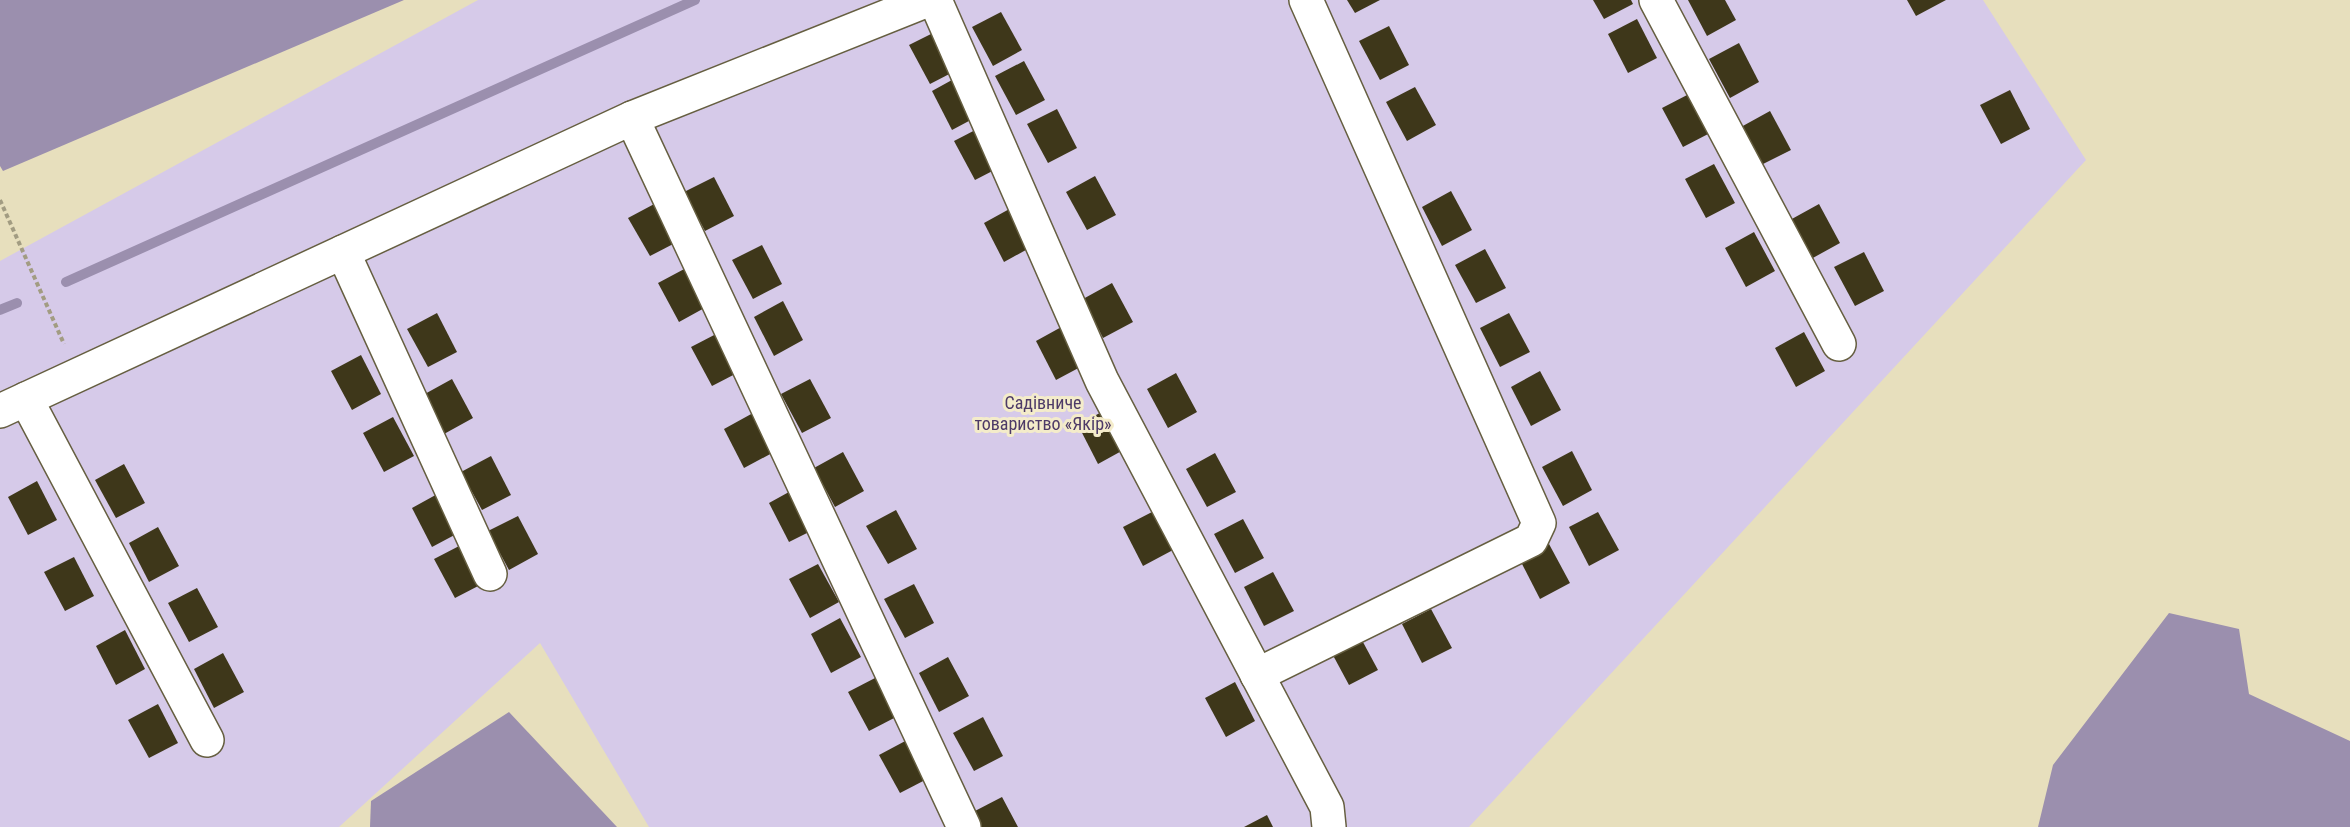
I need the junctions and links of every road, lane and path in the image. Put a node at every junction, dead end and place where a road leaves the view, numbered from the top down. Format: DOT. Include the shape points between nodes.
graph roads {
  1 [pos="928,0"];
  2 [pos="935,0"];
  3 [pos="1306,0"];
  4 [pos="1656,0"];
  5 [pos="632,118"];
  6 [pos="0,200"];
  7 [pos="343,252"];
  8 [pos="1839,344"];
  9 [pos="78,374"];
  10 [pos="13,405"];
  11 [pos="490,574"];
  12 [pos="1257,675"];
  13 [pos="207,740"];
  14 [pos="964,827"];
  15 [pos="1329,827"];
  1 -- 5 [label="street"];
  2 -- 12 [label="street" via="1102,381"];
  3 -- 12 [label="street" via="1539,523 1531,540"];
  4 -- 8 [label="street"];
  5 -- 7 [label="street"];
  5 -- 14 [label="street"];
  6 -- 9 [label="path"];
  7 -- 9 [label="street"];
  7 -- 11 [label="street"];
  9 -- 10 [label="street"];
  10 -- 13 [label="street"];
  12 -- 15 [label="street" via="1327,807"];
}
